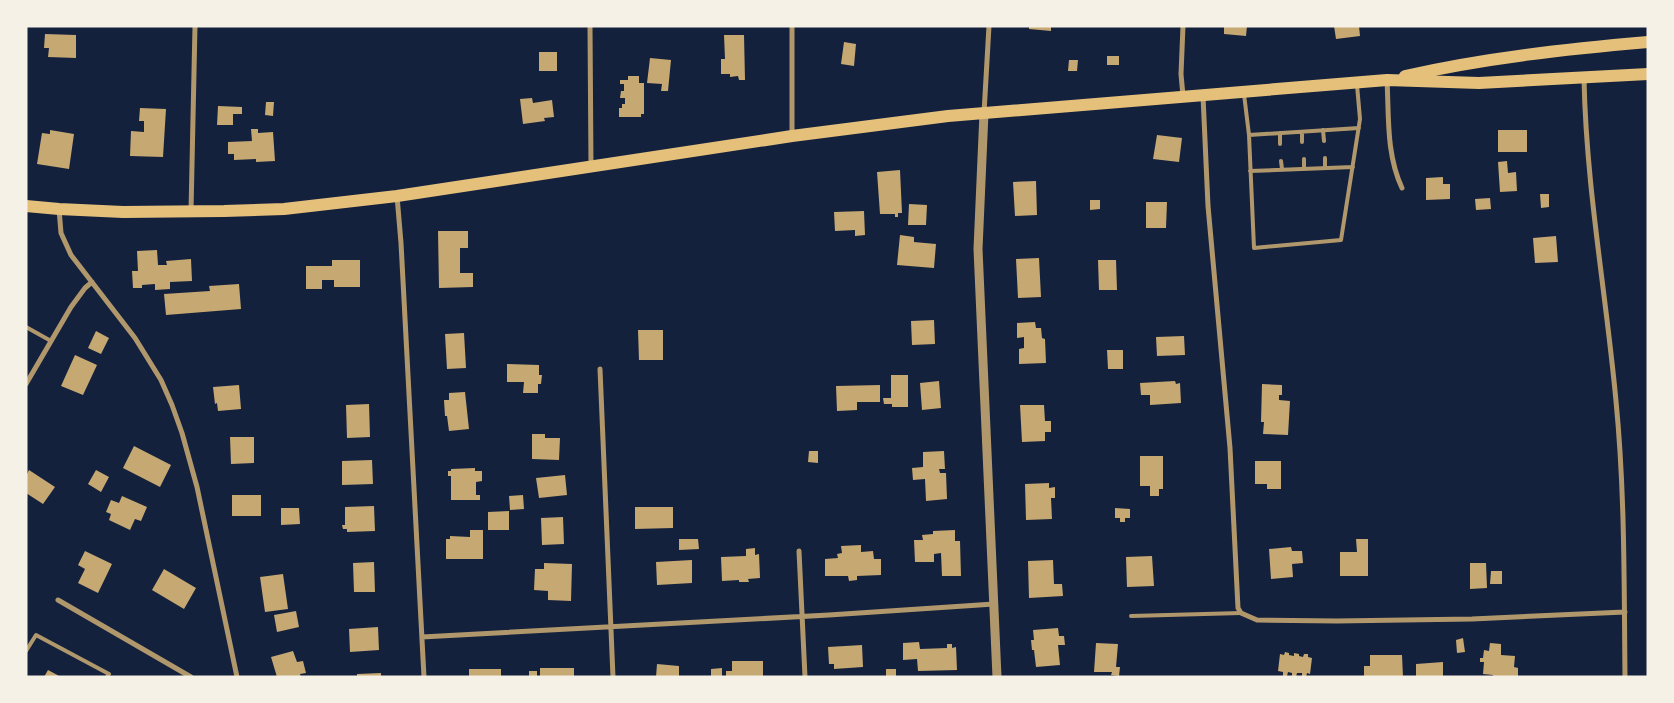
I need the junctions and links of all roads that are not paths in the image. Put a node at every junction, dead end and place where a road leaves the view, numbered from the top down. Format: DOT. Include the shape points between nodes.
graph roads {
  1 [pos="195,26"];
  2 [pos="590,26"];
  3 [pos="792,26"];
  4 [pos="990,26"];
  5 [pos="1183,26"];
  6 [pos="1648,42"];
  7 [pos="1648,74"];
  8 [pos="1584,78"];
  9 [pos="1388,80"];
  10 [pos="1357,82"];
  11 [pos="1244,92"];
  12 [pos="1203,95"];
  13 [pos="1183,97"];
  14 [pos="984,113"];
  15 [pos="1359,128"];
  16 [pos="1323,130"];
  17 [pos="1302,132"];
  18 [pos="1280,133"];
  19 [pos="1248,135"];
  20 [pos="792,136"];
  21 [pos="1324,141"];
  22 [pos="1302,142"];
  23 [pos="1280,144"];
  24 [pos="1325,158"];
  25 [pos="1304,159"];
  26 [pos="1281,161"];
  27 [pos="591,167"];
  28 [pos="1353,167"];
  29 [pos="1325,168"];
  30 [pos="1282,169"];
  31 [pos="1304,169"];
  32 [pos="1250,171"];
  33 [pos="1402,188"];
  34 [pos="397,196"];
  35 [pos="26,206"];
  36 [pos="60,209"];
  37 [pos="191,212"];
  38 [pos="92,282"];
  39 [pos="26,327"];
  40 [pos="51,340"];
  41 [pos="600,368"];
  42 [pos="26,384"];
  43 [pos="798,551"];
  44 [pos="58,600"];
  45 [pos="994,604"];
  46 [pos="1241,612"];
  47 [pos="1624,612"];
  48 [pos="1131,616"];
  49 [pos="802,617"];
  50 [pos="610,627"];
  51 [pos="422,637"];
  52 [pos="26,651"];
  53 [pos="107,677"];
  54 [pos="191,677"];
  55 [pos="237,677"];
  56 [pos="424,677"];
  57 [pos="613,677"];
  58 [pos="805,677"];
  59 [pos="998,677"];
  60 [pos="1625,677"];
  1 -- 37 [label="street"];
  2 -- 27 [label="street"];
  3 -- 20 [label="street"];
  4 -- 14 [label="street"];
  5 -- 13 [label="street"];
  6 -- 9 [label="main road" via="1543,52"];
  7 -- 8 [label="main road"];
  8 -- 9 [label="main road" via="1479,83"];
  8 -- 47 [label="street" via="1595,220 1620,440"];
  9 -- 10 [label="main road"];
  9 -- 33 [label="street" via="1392,159"];
  10 -- 11 [label="main road"];
  10 -- 15 [label="lane"];
  11 -- 12 [label="main road"];
  11 -- 19 [label="lane"];
  12 -- 13 [label="main road"];
  12 -- 46 [label="street" via="1208,206 1230,448 1238,608"];
  13 -- 14 [label="main road"];
  14 -- 20 [label="main road"];
  14 -- 45 [label="street" via="978,249"];
  15 -- 16 [label="lane"];
  15 -- 28 [label="lane"];
  16 -- 17 [label="lane"];
  16 -- 21 [label="lane"];
  17 -- 18 [label="lane"];
  17 -- 22 [label="lane"];
  18 -- 19 [label="lane"];
  18 -- 23 [label="lane"];
  19 -- 32 [label="lane"];
  20 -- 27 [label="main road"];
  24 -- 29 [label="lane"];
  25 -- 31 [label="lane"];
  26 -- 30 [label="lane"];
  27 -- 34 [label="main road"];
  28 -- 29 [label="lane"];
  28 -- 32 [label="lane" via="1341,240 1254,248"];
  29 -- 31 [label="lane"];
  30 -- 31 [label="lane"];
  30 -- 32 [label="lane"];
  34 -- 37 [label="main road" via="284,209"];
  34 -- 51 [label="street"];
  35 -- 36 [label="main road"];
  36 -- 37 [label="main road"];
  36 -- 38 [label="street" via="64,243"];
  38 -- 40 [label="street" via="71,306"];
  38 -- 55 [label="street" via="149,359 175,414 197,487"];
  39 -- 40 [label="lane"];
  40 -- 42 [label="street"];
  41 -- 50 [label="street"];
  43 -- 49 [label="street"];
  44 -- 54 [label="street"];
  45 -- 49 [label="street"];
  45 -- 59 [label="street"];
  46 -- 47 [label="street" via="1257,620 1337,621"];
  46 -- 48 [label="lane"];
  47 -- 60 [label="street"];
  49 -- 50 [label="street"];
  49 -- 58 [label="street"];
  50 -- 51 [label="street"];
  50 -- 57 [label="street"];
  51 -- 56 [label="street"];
  52 -- 53 [label="lane" via="36,635 109,674"];
}
